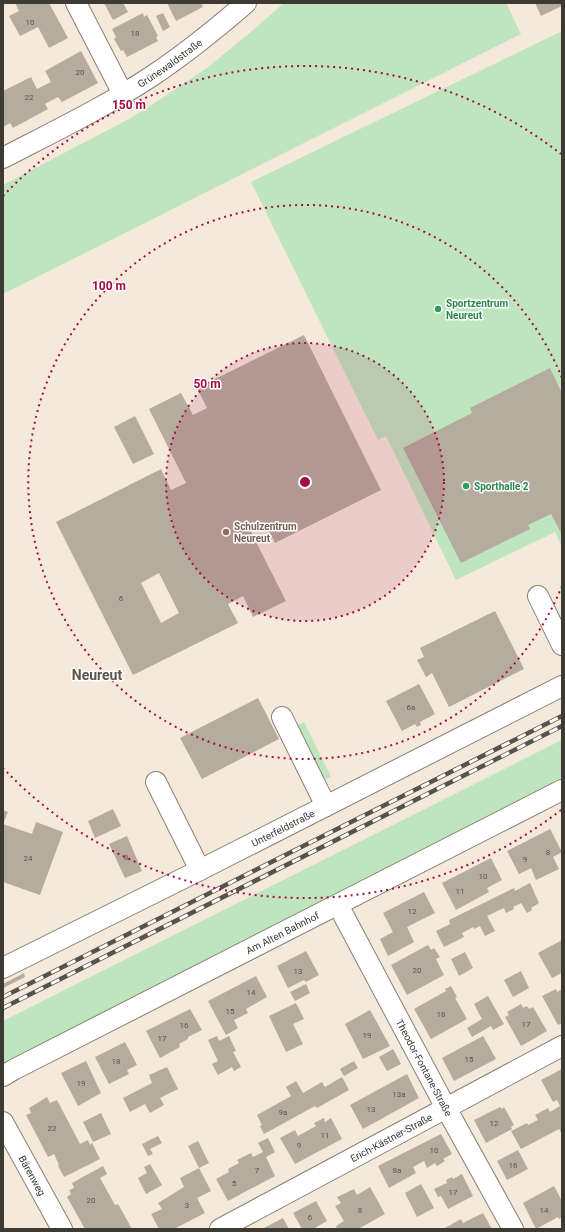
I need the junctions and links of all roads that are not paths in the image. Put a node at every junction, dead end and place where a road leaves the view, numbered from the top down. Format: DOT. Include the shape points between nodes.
graph roads {
  1 [pos="76,3"];
  2 [pos="246,3"];
  3 [pos="123,94"];
  4 [pos="3,158"];
  5 [pos="538,596"];
  6 [pos="562,645"];
  7 [pos="562,686"];
  8 [pos="282,717"];
  9 [pos="156,782"];
  10 [pos="562,790"];
  11 [pos="326,806"];
  12 [pos="200,870"];
  13 [pos="338,905"];
  14 [pos="3,968"];
  15 [pos="562,1046"];
  16 [pos="3,1076"];
  17 [pos="446,1108"];
  18 [pos="3,1122"];
  19 [pos="62,1229"];
  20 [pos="220,1229"];
  21 [pos="513,1229"];
  1 -- 3 [label="street"];
  2 -- 3 [label="street, Grünewaldstraße" via="178,58"];
  3 -- 4 [label="street, Grünewaldstraße"];
  5 -- 6 [label="street"];
  7 -- 11 [label="street, Unterfeldstraße"];
  8 -- 11 [label="street"];
  9 -- 12 [label="street"];
  10 -- 13 [label="street, Am Alten Bahnhof"];
  11 -- 12 [label="street, Unterfeldstraße"];
  12 -- 14 [label="street, Unterfeldstraße"];
  13 -- 16 [label="street, Am Alten Bahnhof"];
  13 -- 17 [label="street, Theodor-Fontane-Straße"];
  15 -- 17 [label="street, Erich-Kästner-Straße"];
  17 -- 20 [label="street, Erich-Kästner-Straße"];
  17 -- 21 [label="street, Theodor-Fontane-Straße"];
  18 -- 19 [label="street, Bärenweg"];
}
